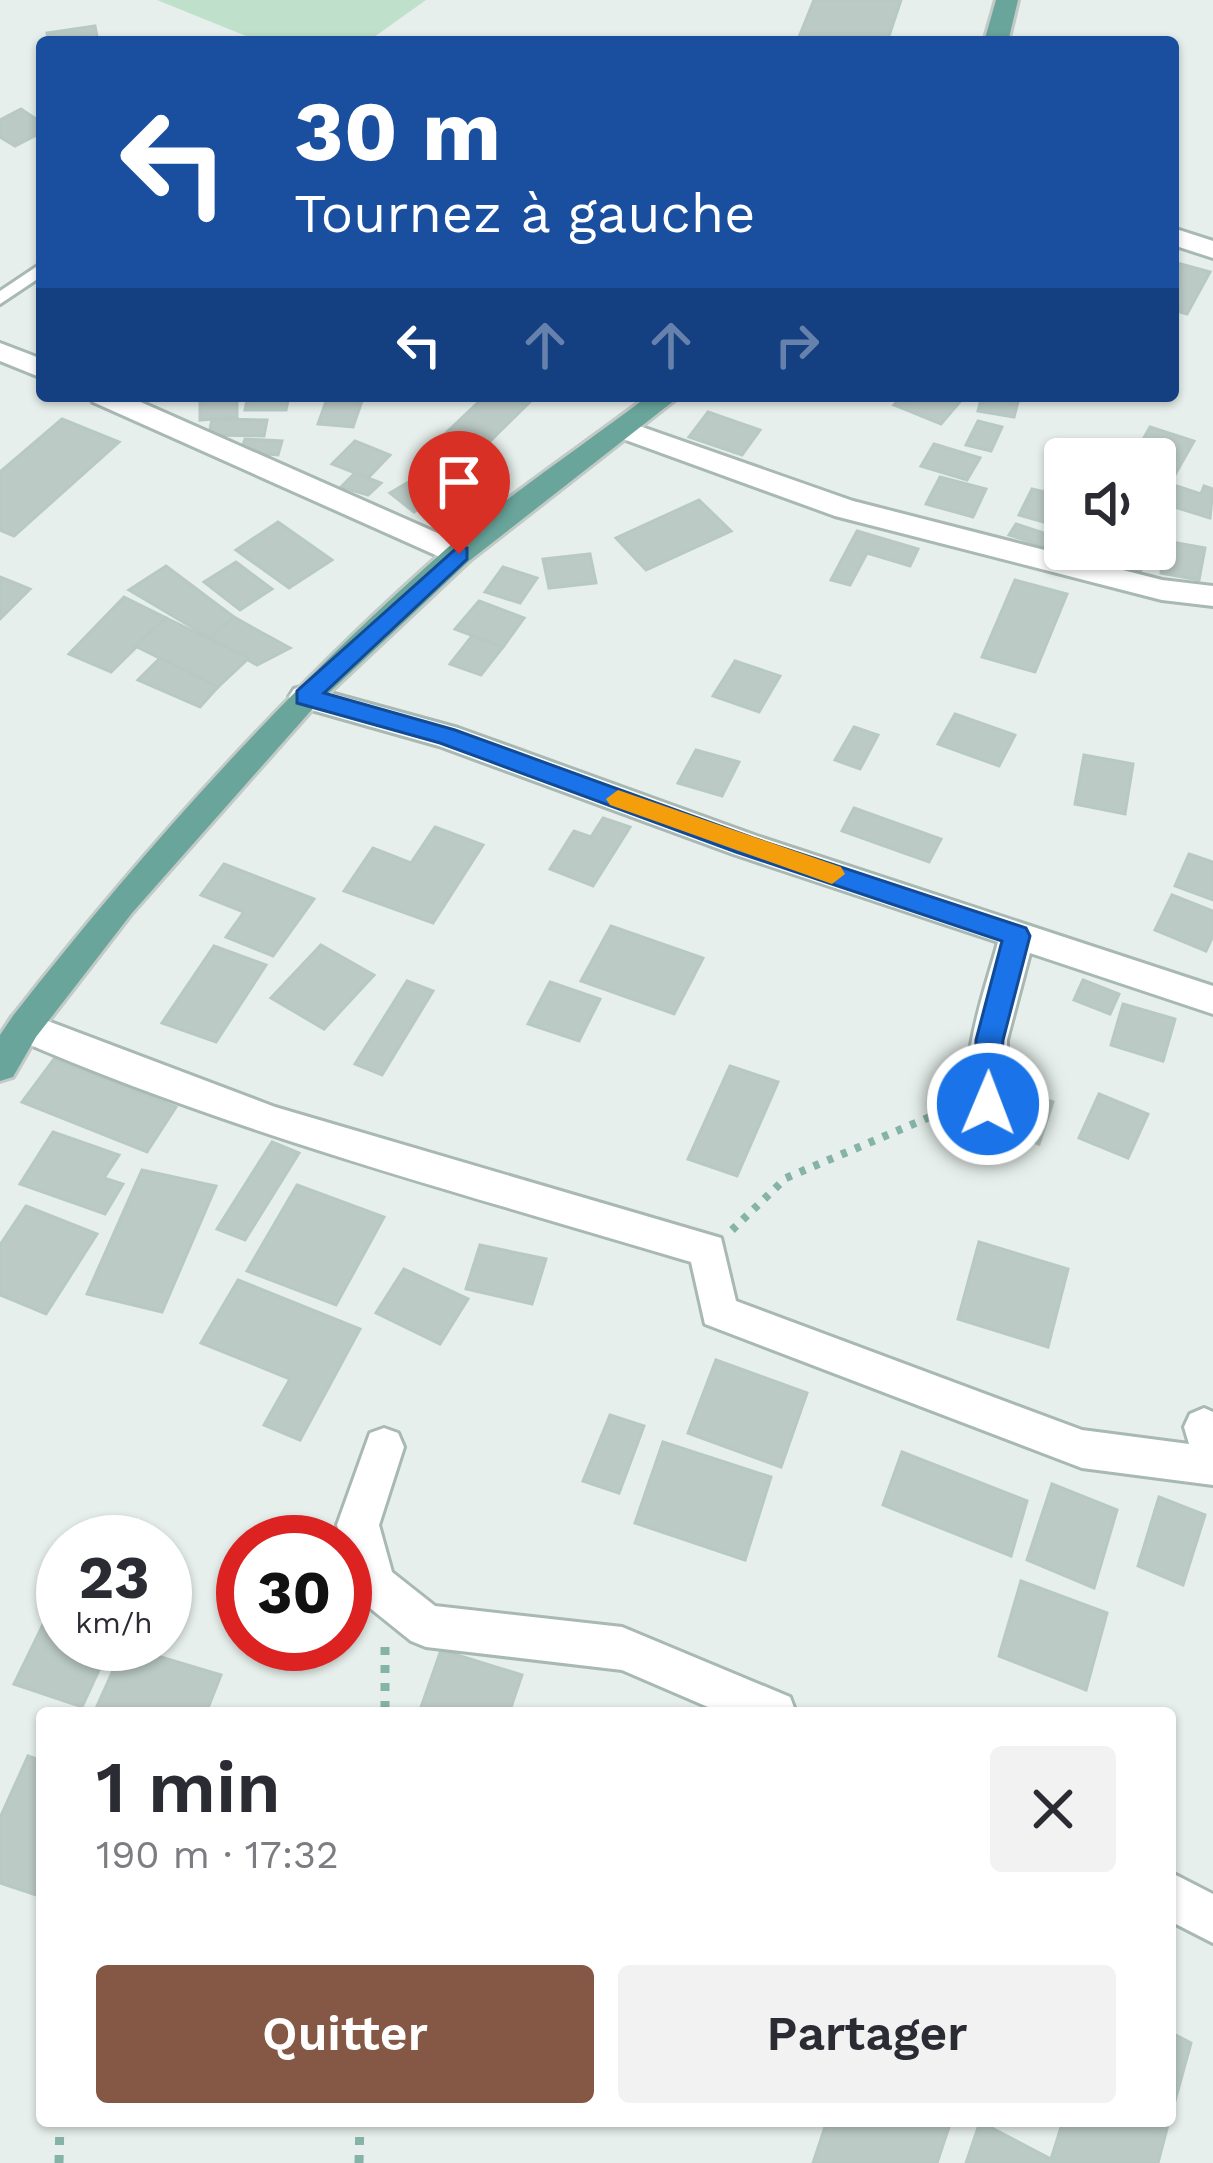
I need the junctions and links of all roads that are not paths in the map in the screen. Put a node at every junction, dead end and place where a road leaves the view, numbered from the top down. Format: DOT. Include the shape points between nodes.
graph roads {
  1 [pos="1007,0"];
  2 [pos="998,36"];
  3 [pos="1179,238"];
  4 [pos="1213,250"];
  5 [pos="36,272"];
  6 [pos="0,299"];
  7 [pos="0,350"];
  8 [pos="36,366"];
  9 [pos="117,402"];
  10 [pos="658,402"];
  11 [pos="622,429"];
  12 [pos="459,554"];
  13 [pos="1213,596"];
  14 [pos="305,697"];
  15 [pos="1017,936"];
  16 [pos="1213,1000"];
  17 [pos="24,1027"];
  18 [pos="0,1066"];
  19 [pos="988,1096"];
  20 [pos="384,1447"];
  21 [pos="1210,1449"];
  22 [pos="760,1707"];
  23 [pos="1176,1899"];
  24 [pos="1213,1921"];
  1 -- 2 [label="main road"];
  3 -- 4 [label="street"];
  5 -- 6 [label="lane"];
  7 -- 8 [label="street"];
  9 -- 12 [label="street"];
  10 -- 11 [label="main road"];
  11 -- 12 [label="main road"];
  11 -- 13 [label="street" via="845,508 1162,590"];
  12 -- 14 [label="main road"];
  14 -- 15 [label="street" via="446,736"];
  14 -- 17 [label="main road"];
  15 -- 16 [label="street"];
  15 -- 19 [label="street" via="989,1040"];
  17 -- 18 [label="main road"];
  17 -- 21 [label="street" via="273,1120 708,1250 719,1312 1082,1449"];
  20 -- 22 [label="street" via="358,1526 375,1585 426,1626 622,1649"];
  23 -- 24 [label="street"];
}
